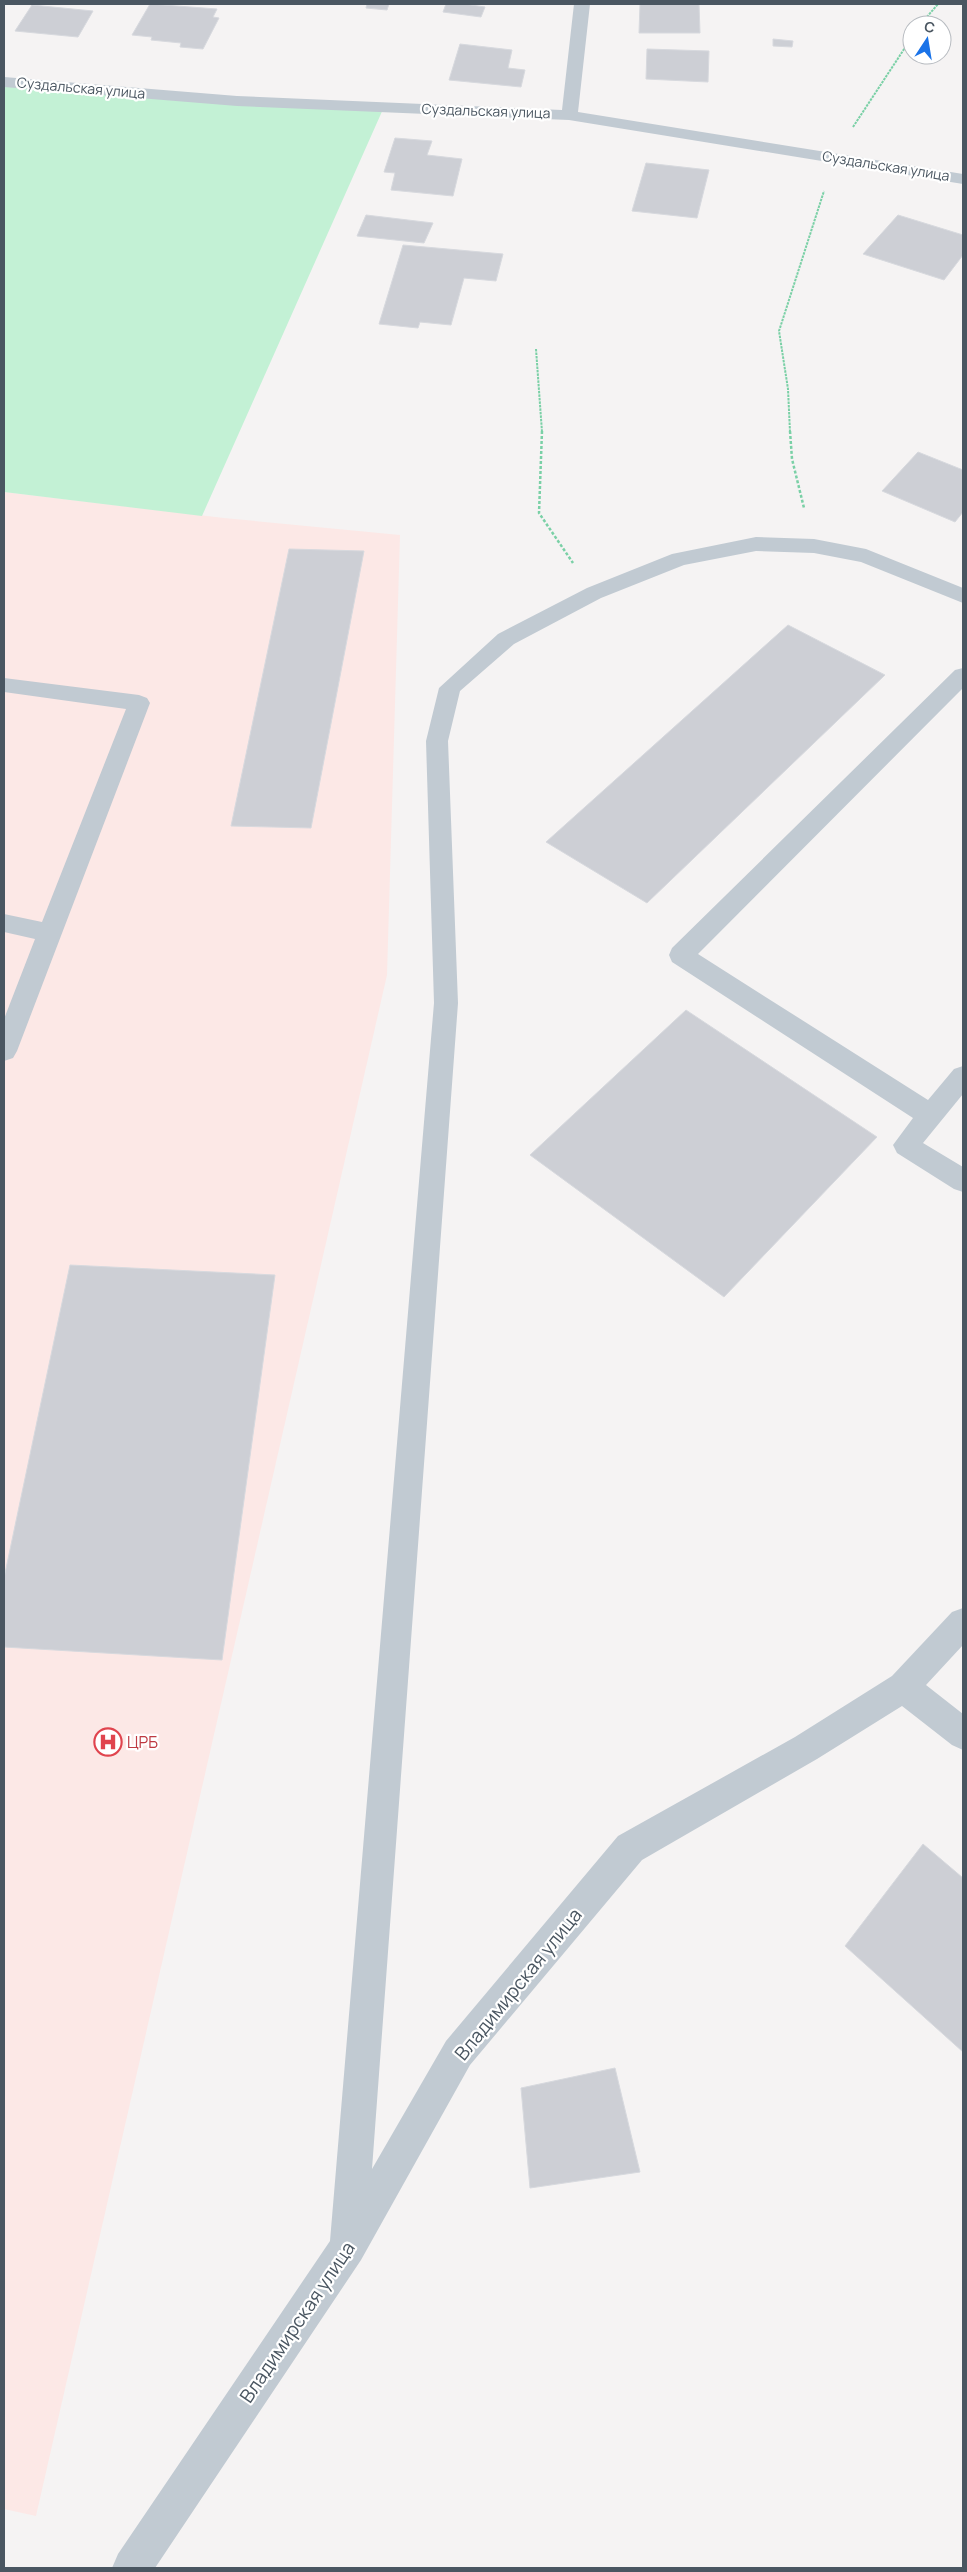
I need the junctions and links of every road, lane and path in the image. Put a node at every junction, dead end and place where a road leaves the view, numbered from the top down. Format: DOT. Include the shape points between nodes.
graph roads {
  1 [pos="582,4"];
  2 [pos="938,4"];
  3 [pos="929,15"];
  4 [pos="902,52"];
  5 [pos="4,82"];
  6 [pos="569,115"];
  7 [pos="838,158"];
  8 [pos="963,179"];
  9 [pos="536,349"];
  10 [pos="814,546"];
  11 [pos="594,593"];
  12 [pos="963,596"];
  13 [pos="963,675"];
  14 [pos="4,685"];
  15 [pos="4,923"];
  16 [pos="50,933"];
  17 [pos="4,1050"];
  18 [pos="963,1076"];
  19 [pos="931,1116"];
  20 [pos="963,1181"];
  21 [pos="963,1624"];
  22 [pos="903,1687"];
  23 [pos="963,1734"];
  24 [pos="348,2247"];
  25 [pos="132,2568"];
  1 -- 6 [label="street"];
  2 -- 3 [label="path"];
  4 -- 7 [label="path" via="851,130"];
  5 -- 6 [label="street, Суздальская улица" via="237,101"];
  6 -- 7 [label="street, Суздальская улица"];
  7 -- 8 [label="street, Суздальская улица"];
  7 -- 10 [label="path" via="809,234 780,331 788,389 792,459"];
  9 -- 11 [label="path" via="542,424 539,513"];
  10 -- 11 [label="street" via="756,544 679,559"];
  10 -- 12 [label="street" via="866,556"];
  11 -- 24 [label="street" via="506,639 450,688 436,741 446,1003"];
  13 -- 19 [label="street" via="681,955"];
  14 -- 16 [label="street" via="139,703"];
  15 -- 16 [label="street"];
  16 -- 17 [label="street"];
  18 -- 19 [label="street"];
  19 -- 20 [label="street" via="906,1145"];
  21 -- 22 [label="street, Владимирская улица"];
  22 -- 23 [label="street"];
  22 -- 24 [label="street, Владимирская улица" via="806,1748 630,1848 458,2054"];
  24 -- 25 [label="street, Владимирская улица"];
}
